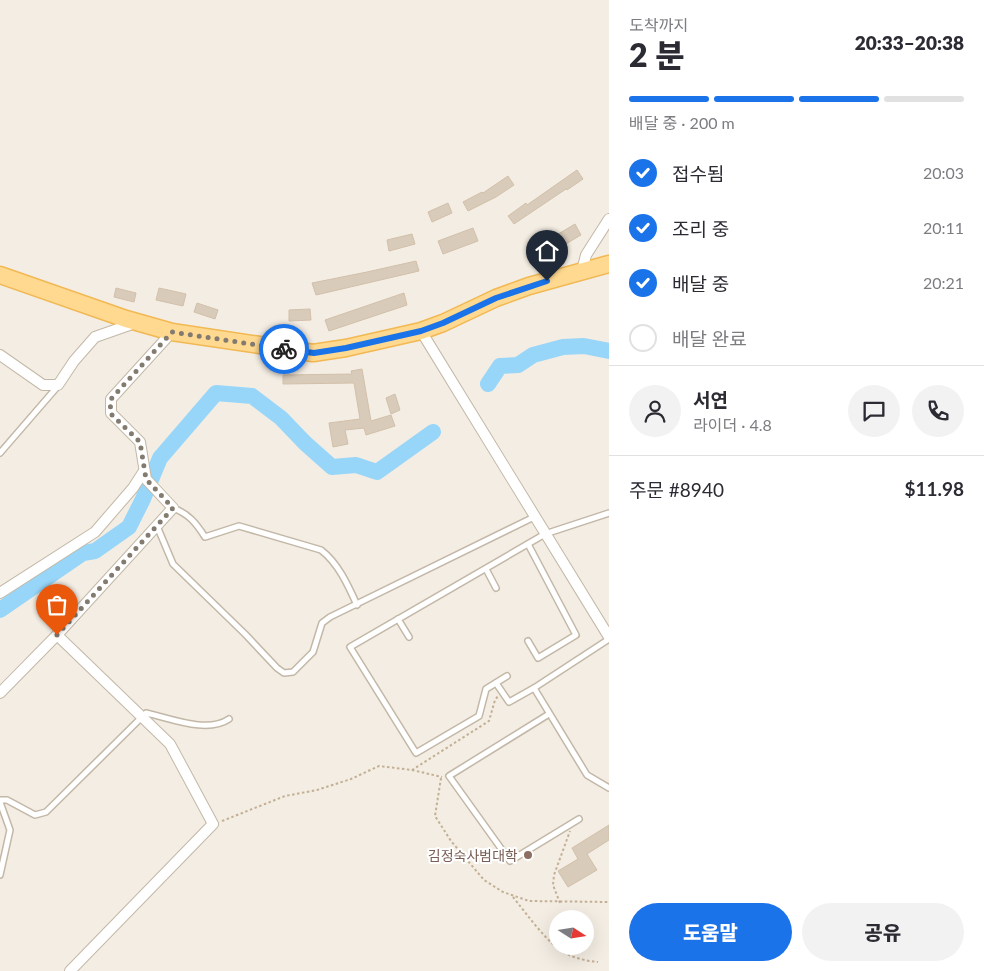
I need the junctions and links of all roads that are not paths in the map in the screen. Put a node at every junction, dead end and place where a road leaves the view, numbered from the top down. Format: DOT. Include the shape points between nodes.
graph roads {
  1 [pos="609,219"];
  2 [pos="609,264"];
  3 [pos="582,271"];
  4 [pos="0,275"];
  5 [pos="138,322"];
  6 [pos="421,331"];
  7 [pos="172,332"];
  8 [pos="0,354"];
  9 [pos="58,385"];
  10 [pos="0,453"];
  11 [pos="145,475"];
  12 [pos="173,508"];
  13 [pos="609,513"];
  14 [pos="534,517"];
  15 [pos="157,526"];
  16 [pos="545,534"];
  17 [pos="528,544"];
  18 [pos="486,568"];
  19 [pos="496,588"];
  20 [pos="0,593"];
  21 [pos="357,604"];
  22 [pos="398,619"];
  23 [pos="57,635"];
  24 [pos="408,637"];
  25 [pos="609,638"];
  26 [pos="528,641"];
  27 [pos="506,676"];
  28 [pos="496,683"];
  29 [pos="534,688"];
  30 [pos="0,693"];
  31 [pos="549,714"];
  32 [pos="141,717"];
  33 [pos="229,719"];
  34 [pos="609,788"];
  35 [pos="0,801"];
  36 [pos="579,819"];
  37 [pos="0,875"];
  38 [pos="70,971"];
  1 -- 3 [label="street" via="586,254"];
  2 -- 3 [label="main road"];
  3 -- 6 [label="main road" via="496,298"];
  4 -- 5 [label="main road"];
  5 -- 7 [label="main road"];
  5 -- 9 [label="street" via="95,337"];
  6 -- 7 [label="main road" via="314,353"];
  6 -- 14 [label="street"];
  7 -- 11 [label="street" via="111,399 110,413 140,442"];
  8 -- 9 [label="street" via="44,384"];
  9 -- 10 [label="lane"];
  11 -- 12 [label="street"];
  11 -- 20 [label="street" via="94,532"];
  12 -- 15 [label="street"];
  12 -- 21 [label="lane" via="196,522 205,537 239,526 321,550 330,557"];
  13 -- 16 [label="lane"];
  14 -- 16 [label="street"];
  14 -- 21 [label="lane"];
  15 -- 21 [label="lane" via="173,564 284,673 293,672 312,652 322,623"];
  15 -- 23 [label="street"];
  16 -- 17 [label="lane"];
  16 -- 25 [label="street"];
  17 -- 18 [label="lane"];
  17 -- 26 [label="lane" via="576,635 538,658"];
  18 -- 19 [label="lane"];
  18 -- 22 [label="lane"];
  22 -- 24 [label="lane"];
  22 -- 28 [label="lane" via="350,647 416,753 479,716 486,689"];
  23 -- 30 [label="street"];
  23 -- 32 [label="street"];
  25 -- 29 [label="lane"];
  27 -- 28 [label="lane"];
  28 -- 29 [label="lane" via="509,702"];
  29 -- 31 [label="lane"];
  31 -- 34 [label="lane" via="587,775"];
  31 -- 36 [label="lane" via="448,776 510,862"];
  32 -- 33 [label="lane" via="146,713 197,725 222,724"];
  32 -- 35 [label="lane" via="46,812 35,815 6,800"];
  32 -- 38 [label="street" via="170,744 213,824"];
  35 -- 37 [label="lane" via="10,830"];
}
